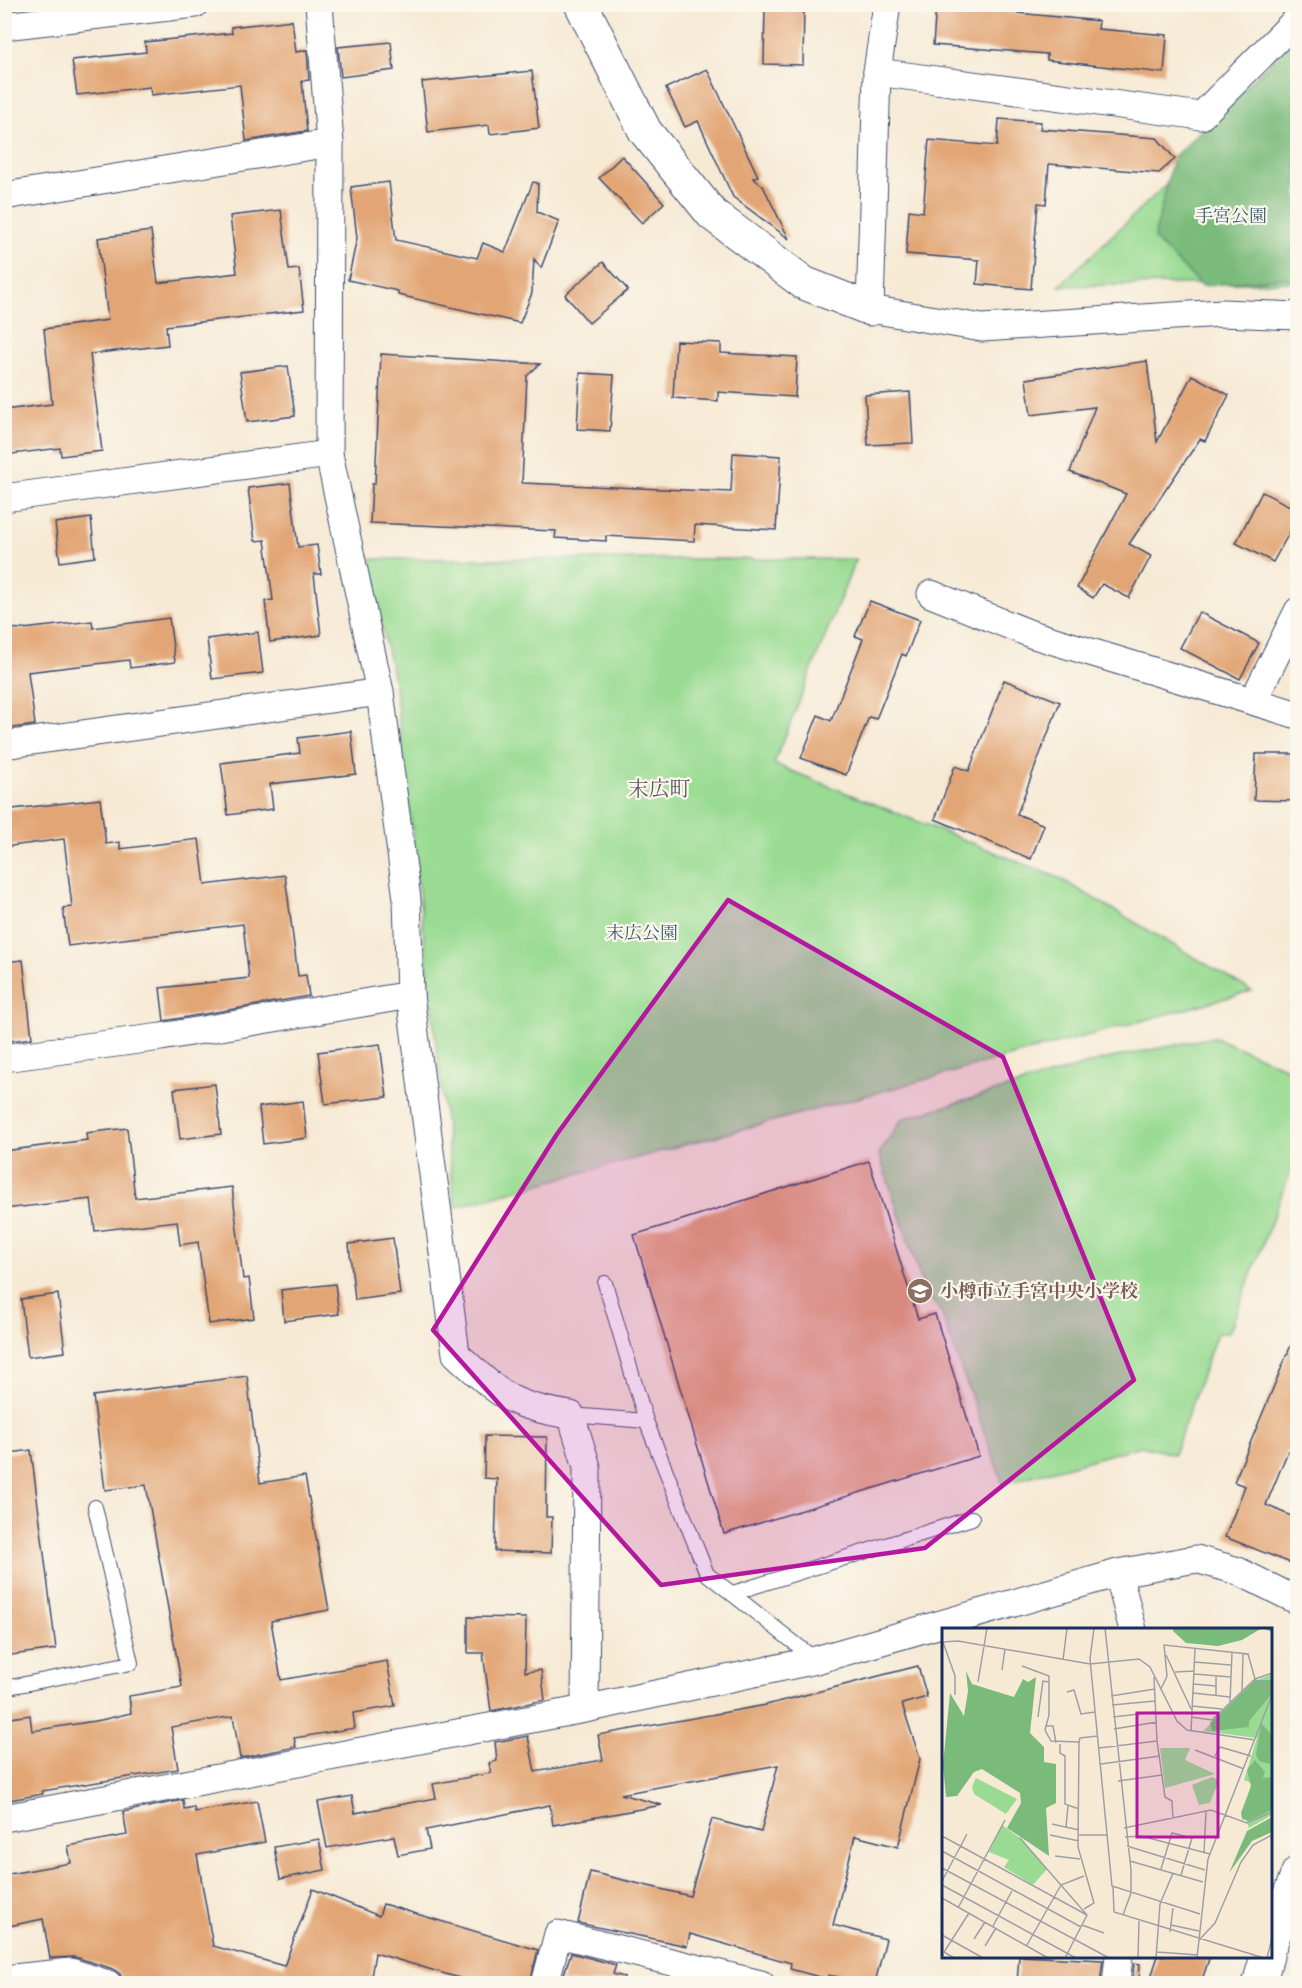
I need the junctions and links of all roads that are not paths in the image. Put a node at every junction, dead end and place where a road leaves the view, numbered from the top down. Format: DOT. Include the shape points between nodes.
graph roads {
  1 [pos="195,4"];
  2 [pos="319,4"];
  3 [pos="581,4"];
  4 [pos="887,4"];
  5 [pos="1298,18"];
  6 [pos="4,26"];
  7 [pos="877,72"];
  8 [pos="330,143"];
  9 [pos="4,196"];
  10 [pos="870,309"];
  11 [pos="1298,316"];
  12 [pos="329,454"];
  13 [pos="4,498"];
  14 [pos="931,594"];
  15 [pos="1298,611"];
  16 [pos="380,692"];
  17 [pos="1253,701"];
  18 [pos="1298,715"];
  19 [pos="4,745"];
  20 [pos="411,995"];
  21 [pos="4,1058"];
  22 [pos="605,1282"];
  23 [pos="571,1415"];
  24 [pos="646,1421"];
  25 [pos="95,1507"];
  26 [pos="972,1518"];
  27 [pos="1118,1573"];
  28 [pos="733,1593"];
  29 [pos="1298,1601"];
  30 [pos="1133,1628"];
  31 [pos="816,1660"];
  32 [pos="4,1688"];
  33 [pos="585,1709"];
  34 [pos="4,1818"];
  35 [pos="1298,1873"];
  36 [pos="1272,1941"];
  37 [pos="1119,1958"];
  38 [pos="1266,1958"];
  39 [pos="4,1979"];
  40 [pos="108,1983"];
  41 [pos="545,1983"];
  42 [pos="761,1983"];
  43 [pos="1116,1983"];
  44 [pos="1259,1983"];
  1 -- 6 [label="street"];
  2 -- 8 [label="street"];
  3 -- 10 [label="street" via="645,131 712,214 804,283"];
  4 -- 7 [label="street"];
  5 -- 7 [label="street" via="1201,116"];
  7 -- 10 [label="street"];
  8 -- 9 [label="street"];
  8 -- 12 [label="street"];
  10 -- 11 [label="street" via="982,328 1222,314"];
  12 -- 13 [label="street"];
  12 -- 16 [label="street"];
  14 -- 17 [label="street" via="1031,634"];
  15 -- 17 [label="street"];
  16 -- 19 [label="street"];
  16 -- 20 [label="street" via="407,900"];
  17 -- 18 [label="street"];
  20 -- 21 [label="street" via="161,1037"];
  20 -- 23 [label="street" via="456,1354 500,1395 531,1409"];
  22 -- 24 [label="lane"];
  23 -- 24 [label="lane"];
  23 -- 33 [label="street" via="587,1467"];
  24 -- 28 [label="lane" via="707,1574"];
  25 -- 32 [label="lane" via="131,1663"];
  26 -- 28 [label="lane"];
  27 -- 29 [label="street" via="1196,1559 1238,1571"];
  27 -- 30 [label="street"];
  27 -- 31 [label="street"];
  28 -- 31 [label="lane"];
  31 -- 33 [label="street"];
  33 -- 34 [label="street"];
  35 -- 36 [label="street"];
  37 -- 43 [label="street"];
  38 -- 44 [label="street"];
  39 -- 40 [label="street" via="71,1972"];
  41 -- 42 [label="street" via="558,1935"];
}
